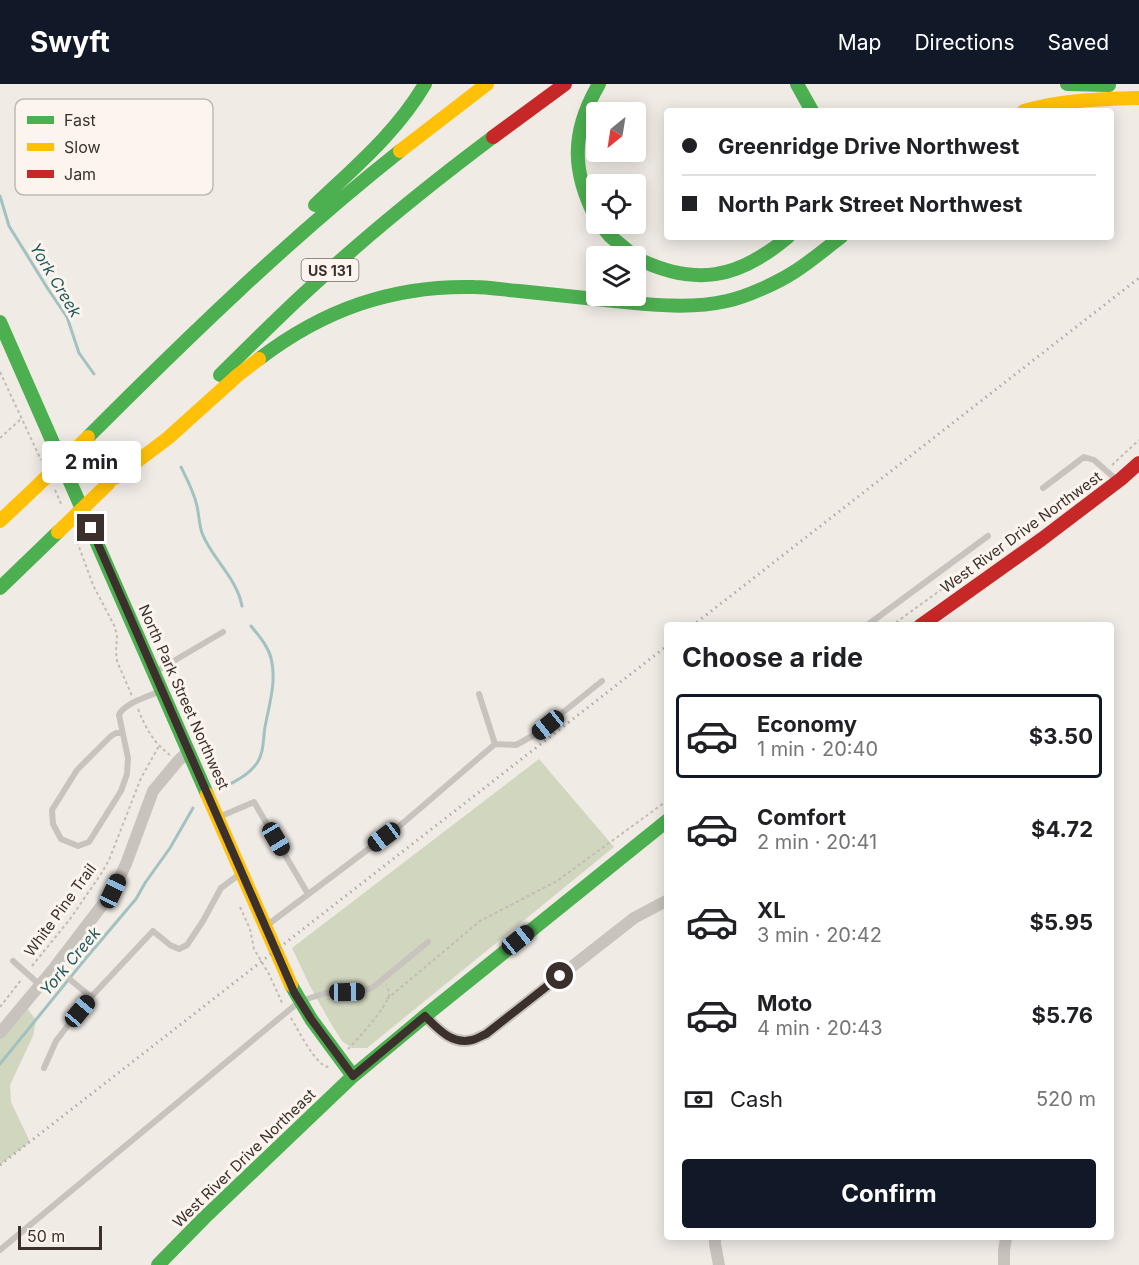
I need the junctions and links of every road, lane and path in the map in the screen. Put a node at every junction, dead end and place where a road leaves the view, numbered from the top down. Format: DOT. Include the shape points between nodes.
graph roads {
  1 [pos="425,84"];
  2 [pos="488,84"];
  3 [pos="565,84"];
  4 [pos="599,84"];
  5 [pos="797,84"];
  6 [pos="1067,84"];
  7 [pos="1139,86"];
  8 [pos="1139,98"];
  9 [pos="811,108"];
  10 [pos="1032,108"];
  11 [pos="586,198"];
  12 [pos="608,234"];
  13 [pos="785,240"];
  14 [pos="837,240"];
  15 [pos="622,246"];
  16 [pos="646,263"];
  17 [pos="225,303"];
  18 [pos="0,322"];
  19 [pos="0,372"];
  20 [pos="22,418"];
  21 [pos="0,438"];
  22 [pos="1139,440"];
  23 [pos="41,460"];
  24 [pos="1139,463"];
  25 [pos="1107,470"];
  26 [pos="51,481"];
  27 [pos="111,481"];
  28 [pos="1119,481"];
  29 [pos="1042,488"];
  30 [pos="65,512"];
  31 [pos="0,521"];
  32 [pos="74,533"];
  33 [pos="988,536"];
  34 [pos="0,588"];
  35 [pos="871,622"];
  36 [pos="897,622"];
  37 [pos="926,622"];
  38 [pos="223,632"];
  39 [pos="155,673"];
  40 [pos="602,681"];
  41 [pos="162,690"];
  42 [pos="479,694"];
  43 [pos="135,702"];
  44 [pos="122,733"];
  45 [pos="495,744"];
  46 [pos="189,750"];
  47 [pos="664,803"];
  48 [pos="218,817"];
  49 [pos="664,823"];
  50 [pos="242,873"];
  51 [pos="308,894"];
  52 [pos="664,902"];
  53 [pos="265,927"];
  54 [pos="428,942"];
  55 [pos="13,961"];
  56 [pos="55,967"];
  57 [pos="27,973"];
  58 [pos="40,985"];
  59 [pos="91,997"];
  60 [pos="387,999"];
  61 [pos="300,1001"];
  62 [pos="0,1007"];
  63 [pos="425,1016"];
  64 [pos="0,1033"];
  65 [pos="44,1068"];
  66 [pos="353,1076"];
  67 [pos="715,1240"];
  68 [pos="1006,1240"];
  69 [pos="0,1250"];
  70 [pos="158,1265"];
  71 [pos="719,1265"];
  72 [pos="1004,1265"];
  1 -- 17 [label="main road" via="387,135 276,244"];
  2 -- 17 [label="main road, US 131" via="380,167"];
  3 -- 27 [label="main road, US 131" via="407,203 322,276"];
  4 -- 11 [label="main road" via="578,132 579,173"];
  5 -- 9 [label="main road"];
  6 -- 7 [label="main road"];
  8 -- 10 [label="main road" via="1077,99"];
  12 -- 15 [label="main road"];
  13 -- 16 [label="main road" via="754,262 712,275 666,271"];
  14 -- 27 [label="main road" via="793,273 760,289 728,301 693,306 475,287 387,295 344,309 277,345"];
  17 -- 31 [label="main road, US 131, bridge"];
  18 -- 39 [label="main road, North Park Street Northwest"];
  19 -- 20 [label="path"];
  20 -- 21 [label="path"];
  20 -- 23 [label="path"];
  22 -- 25 [label="path"];
  24 -- 28 [label="main road, West River Drive Northwest"];
  25 -- 28 [label="lane"];
  25 -- 29 [label="lane" via="1084,457"];
  25 -- 36 [label="path"];
  26 -- 30 [label="path"];
  27 -- 34 [label="main road, US 131, bridge"];
  28 -- 37 [label="main road, West River Drive Northwest"];
  32 -- 43 [label="path, White Pine Trail" via="93,585 115,627 117,661"];
  33 -- 35 [label="lane"];
  38 -- 39 [label="lane"];
  39 -- 41 [label="main road, North Park Street Northwest"];
  40 -- 45 [label="lane" via="536,734 516,745"];
  41 -- 43 [label="lane"];
  41 -- 46 [label="main road, North Park Street Northwest"];
  42 -- 45 [label="lane"];
  43 -- 44 [label="lane" via="120,712"];
  43 -- 57 [label="path, White Pine Trail" via="159,746 141,778 101,874"];
  44 -- 44 [label="lane" via="128,758 122,791 89,842 78,846 66,842 53,824 52,810 86,761 111,736"];
  45 -- 51 [label="lane" via="403,823"];
  46 -- 48 [label="main road, North Park Street Northwest"];
  46 -- 56 [label="street" via="153,792 113,891"];
  47 -- 60 [label="path" via="557,881 480,921"];
  48 -- 50 [label="main road, North Park Street Northwest"];
  48 -- 51 [label="lane" via="254,802"];
  49 -- 63 [label="main road"];
  50 -- 53 [label="main road, North Park Street Northwest"];
  50 -- 59 [label="lane" via="221,888 187,945 178,949 153,931"];
  51 -- 53 [label="lane"];
  52 -- 63 [label="street" via="634,918 486,1034 459,1041"];
  53 -- 61 [label="main road, North Park Street Northwest"];
  54 -- 61 [label="lane" via="372,988 360,992 333,991"];
  55 -- 57 [label="lane"];
  56 -- 58 [label="street"];
  56 -- 59 [label="lane"];
  57 -- 58 [label="lane"];
  57 -- 62 [label="path, White Pine Trail"];
  58 -- 64 [label="street"];
  59 -- 65 [label="lane" via="56,1041"];
  61 -- 66 [label="main road, North Park Street Northwest"];
  61 -- 69 [label="lane"];
  63 -- 66 [label="main road"];
  66 -- 70 [label="main road, West River Drive Northeast"];
  67 -- 71 [label="street"];
  68 -- 72 [label="street"];
}
